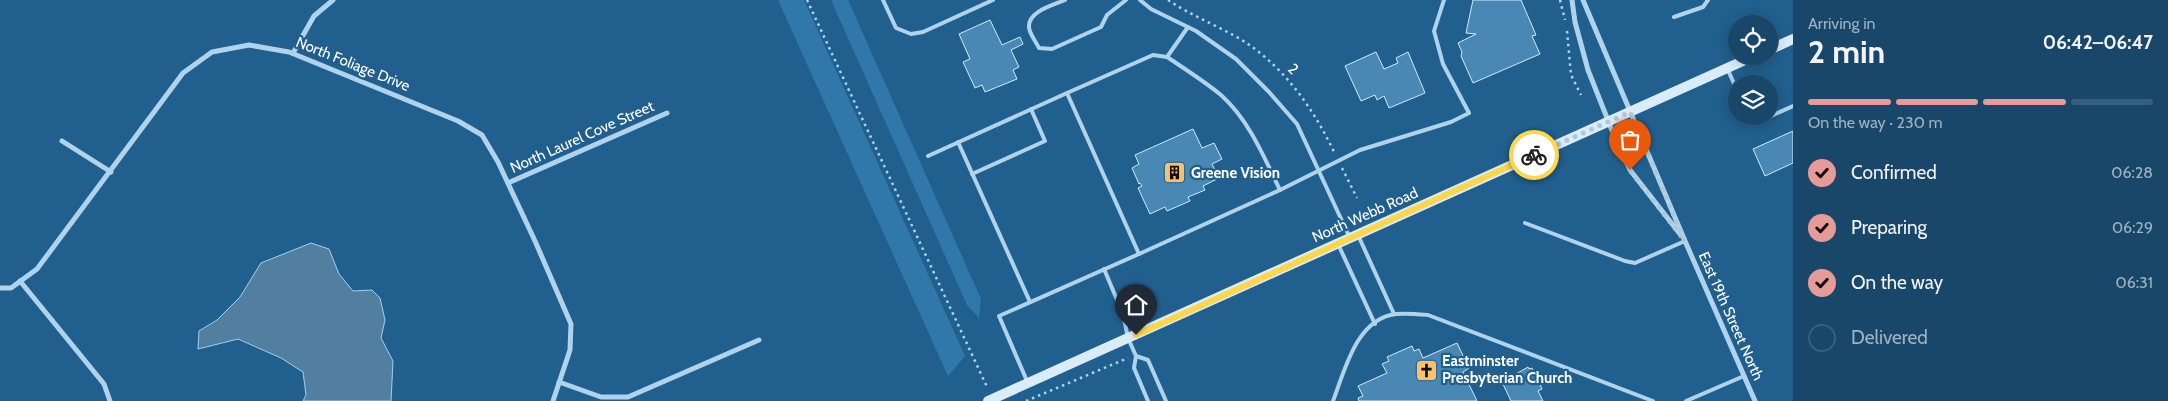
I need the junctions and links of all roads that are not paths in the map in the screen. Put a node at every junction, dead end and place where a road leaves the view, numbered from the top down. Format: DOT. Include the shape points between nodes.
graph roads {
  1 [pos="332,0"];
  2 [pos="883,0"];
  3 [pos="993,0"];
  4 [pos="1065,0"];
  5 [pos="1126,0"];
  6 [pos="1140,0"];
  7 [pos="1444,0"];
  8 [pos="1572,0"];
  9 [pos="1583,0"];
  10 [pos="1708,0"];
  11 [pos="1674,17"];
  12 [pos="1188,27"];
  13 [pos="1793,39"];
  14 [pos="1778,46"];
  15 [pos="293,53"];
  16 [pos="1167,57"];
  17 [pos="1734,65"];
  18 [pos="1727,68"];
  19 [pos="1730,75"];
  20 [pos="1067,93"];
  21 [pos="1793,106"];
  22 [pos="1031,109"];
  23 [pos="1630,112"];
  24 [pos="667,113"];
  25 [pos="1778,113"];
  26 [pos="1608,122"];
  27 [pos="62,141"];
  28 [pos="958,142"];
  29 [pos="928,156"];
  30 [pos="1318,171"];
  31 [pos="111,172"];
  32 [pos="972,174"];
  33 [pos="508,183"];
  34 [pos="1280,190"];
  35 [pos="1525,223"];
  36 [pos="1354,237"];
  37 [pos="1685,241"];
  38 [pos="1338,244"];
  39 [pos="1140,254"];
  40 [pos="1104,269"];
  41 [pos="20,281"];
  42 [pos="0,288"];
  43 [pos="1030,302"];
  44 [pos="1394,314"];
  45 [pos="1374,324"];
  46 [pos="1128,338"];
  47 [pos="759,340"];
  48 [pos="1135,355"];
  49 [pos="1744,376"];
  50 [pos="559,382"];
  51 [pos="1028,383"];
  52 [pos="110,401"];
  53 [pos="553,401"];
  54 [pos="988,401"];
  55 [pos="1148,401"];
  56 [pos="1166,401"];
  57 [pos="1333,401"];
  58 [pos="1653,401"];
  59 [pos="1686,401"];
  60 [pos="1755,401"];
  1 -- 15 [label="street" via="314,16"];
  2 -- 3 [label="lane" via="896,28 911,34 923,32"];
  4 -- 5 [label="lane" via="1030,20 1028,28 1039,48 1052,49 1101,26 1107,15"];
  6 -- 12 [label="lane"];
  7 -- 30 [label="lane" via="1434,31 1443,64 1469,114 1360,150"];
  8 -- 26 [label="street, East 19th Street North" via="1574,22 1588,70"];
  9 -- 23 [label="street, East 19th Street North"];
  10 -- 11 [label="lane" via="1702,7"];
  12 -- 16 [label="lane"];
  12 -- 30 [label="lane" via="1236,59 1269,92 1297,124"];
  13 -- 14 [label="main road"];
  15 -- 31 [label="street, North Foliage Drive" via="249,45 212,52 183,73"];
  15 -- 33 [label="street, North Foliage Drive" via="458,121 482,136"];
  16 -- 20 [label="lane" via="1153,55"];
  16 -- 34 [label="lane" via="1222,97 1246,124"];
  17 -- 18 [label="main road, North Webb Road"];
  18 -- 19 [label="lane"];
  18 -- 23 [label="main road, North Webb Road"];
  20 -- 22 [label="lane"];
  20 -- 39 [label="lane"];
  21 -- 25 [label="lane"];
  22 -- 28 [label="lane"];
  22 -- 32 [label="lane" via="1046,142"];
  23 -- 26 [label="main road, North Webb Road"];
  23 -- 37 [label="street, East 19th Street North"];
  24 -- 33 [label="street, North Laurel Cove Street"];
  26 -- 36 [label="main road, North Webb Road"];
  26 -- 37 [label="street, East 19th Street North" via="1630,170"];
  27 -- 31 [label="street"];
  28 -- 29 [label="lane"];
  28 -- 32 [label="lane"];
  30 -- 34 [label="lane"];
  30 -- 36 [label="lane"];
  31 -- 41 [label="street, North Foliage Drive" via="37,269"];
  32 -- 43 [label="lane"];
  33 -- 50 [label="street, North Foliage Drive" via="571,324 570,350"];
  34 -- 39 [label="lane"];
  35 -- 37 [label="lane" via="1635,263"];
  36 -- 38 [label="main road, North Webb Road"];
  36 -- 44 [label="lane"];
  37 -- 49 [label="street, East 19th Street North"];
  38 -- 45 [label="lane"];
  38 -- 46 [label="main road, North Webb Road"];
  39 -- 40 [label="lane"];
  40 -- 43 [label="lane"];
  40 -- 46 [label="lane" via="1123,314"];
  41 -- 42 [label="street, North Foliage Drive" via="10,288"];
  41 -- 52 [label="street" via="104,384"];
  43 -- 51 [label="lane" via="999,316"];
  44 -- 45 [label="lane"];
  44 -- 58 [label="lane" via="1428,315"];
  45 -- 57 [label="lane" via="1353,348"];
  46 -- 48 [label="lane"];
  46 -- 51 [label="main road, North Webb Road"];
  47 -- 50 [label="street" via="628,397 601,397"];
  48 -- 55 [label="lane" via="1134,368"];
  48 -- 56 [label="lane" via="1148,360"];
  49 -- 59 [label="lane"];
  49 -- 60 [label="street, East 19th Street North"];
  50 -- 53 [label="street, North Foliage Drive"];
  51 -- 54 [label="main road, North Webb Road"];
}
